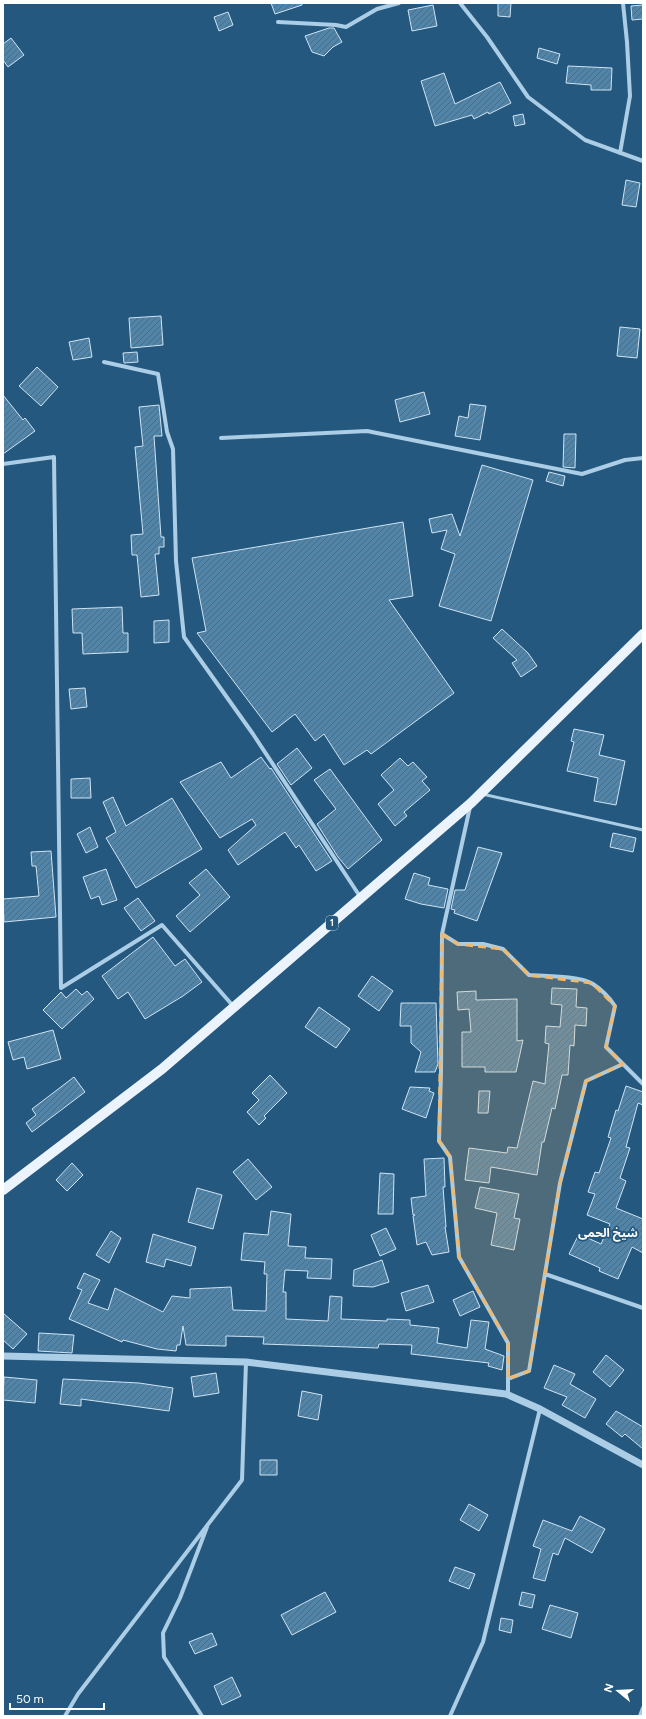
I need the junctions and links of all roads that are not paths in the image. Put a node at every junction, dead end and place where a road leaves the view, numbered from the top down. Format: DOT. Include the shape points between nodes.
graph roads {
  1 [pos="399,3"];
  2 [pos="460,3"];
  3 [pos="623,3"];
  4 [pos="278,22"];
  5 [pos="620,153"];
  6 [pos="643,161"];
  7 [pos="104,362"];
  8 [pos="220,438"];
  9 [pos="643,458"];
  10 [pos="3,464"];
  11 [pos="643,634"];
  12 [pos="480,794"];
  13 [pos="471,803"];
  14 [pos="643,830"];
  15 [pos="361,898"];
  16 [pos="442,934"];
  17 [pos="234,1007"];
  18 [pos="623,1064"];
  19 [pos="643,1084"];
  20 [pos="3,1190"];
  21 [pos="545,1274"];
  22 [pos="643,1308"];
  23 [pos="3,1356"];
  24 [pos="246,1362"];
  25 [pos="508,1379"];
  26 [pos="508,1395"];
  27 [pos="540,1409"];
  28 [pos="643,1465"];
  29 [pos="209,1523"];
  30 [pos="643,1708"];
  31 [pos="65,1716"];
  32 [pos="202,1716"];
  33 [pos="450,1716"];
  34 [pos="640,1716"];
  1 -- 4 [label="street" via="377,9 346,27"];
  2 -- 5 [label="street" via="528,97 585,140"];
  3 -- 5 [label="street" via="630,96"];
  5 -- 6 [label="street"];
  7 -- 15 [label="street" via="158,374 167,432 173,449 176,561 184,637 253,734"];
  8 -- 9 [label="street" via="367,431 582,474 625,460"];
  10 -- 17 [label="street" via="54,457 61,988 162,925"];
  11 -- 12 [label="main road, 1"];
  12 -- 13 [label="main road, 1"];
  12 -- 14 [label="lane"];
  13 -- 15 [label="main road, 1"];
  13 -- 16 [label="street"];
  15 -- 17 [label="main road, 1"];
  16 -- 18 [label="street" via="458,944 483,944 503,949 529,975 574,978 592,983 607,995 615,1006 606,1047"];
  16 -- 25 [label="street" via="439,1141 450,1157 459,1257 508,1343"];
  17 -- 20 [label="main road, 1" via="162,1069"];
  18 -- 19 [label="street"];
  18 -- 21 [label="street" via="586,1081 560,1183"];
  21 -- 22 [label="street"];
  21 -- 25 [label="street" via="529,1371"];
  23 -- 24 [label="street"];
  24 -- 26 [label="street"];
  24 -- 29 [label="street" via="242,1480"];
  25 -- 26 [label="street"];
  26 -- 27 [label="street"];
  27 -- 28 [label="street"];
  27 -- 33 [label="street" via="483,1642"];
  29 -- 31 [label="street" via="78,1694"];
  29 -- 32 [label="street" via="180,1598 163,1633 164,1657"];
  30 -- 34 [label="street"];
}
